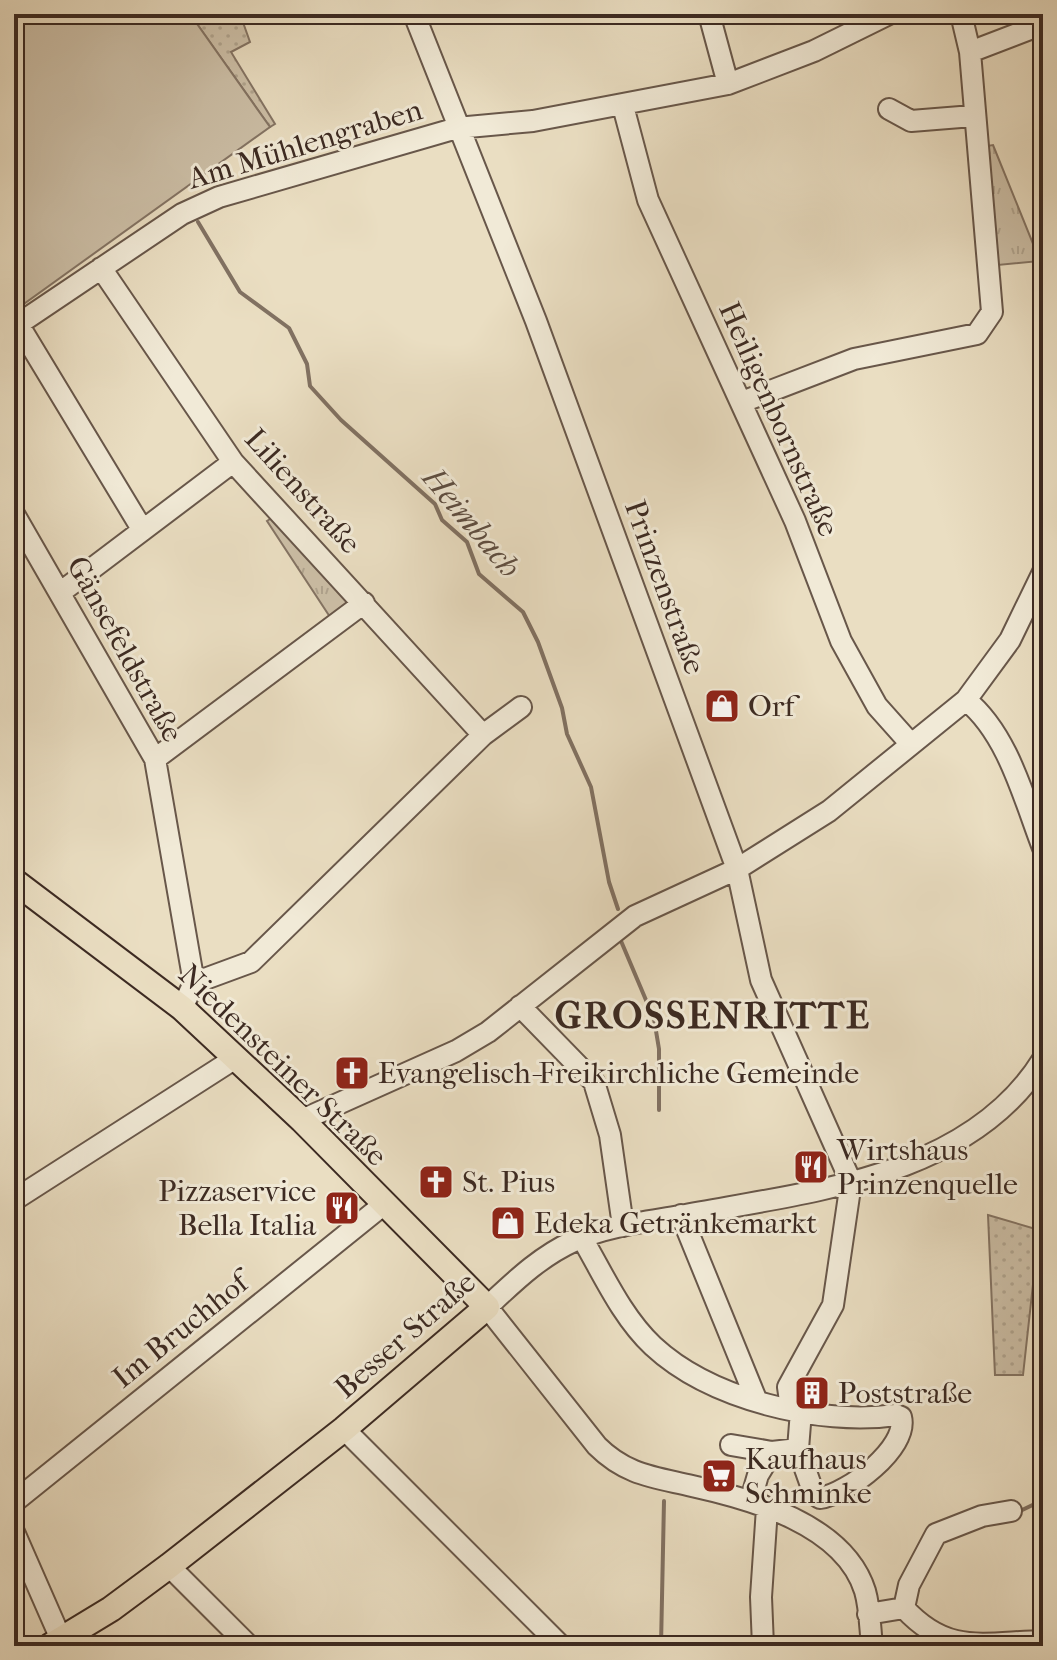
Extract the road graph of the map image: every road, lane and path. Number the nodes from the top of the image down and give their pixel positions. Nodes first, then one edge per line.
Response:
1 (414, 14) edge
2 (709, 14) edge
3 (889, 14) edge
4 (961, 14) edge
5 (1043, 24) edge
6 (970, 52) junction
7 (728, 84) junction
8 (623, 106) junction
9 (889, 109) dead end
10 (973, 116) junction
11 (457, 128) junction
12 (101, 268) junction
13 (16, 325) edge
14 (742, 402) junction
15 (233, 462) junction
16 (14, 514) edge
17 (142, 529) junction
18 (1043, 572) edge
19 (61, 592) junction
20 (364, 603) junction
21 (966, 700) junction
22 (521, 707) dead end
23 (483, 735) junction
24 (910, 743) junction
25 (155, 759) junction
26 (1043, 848) edge
27 (737, 869) junction
28 (14, 881) edge
29 (194, 983) junction
30 (520, 1006) junction
31 (182, 1008) junction
32 (234, 1059) junction
33 (1040, 1072) edge
34 (302, 1120) junction
35 (851, 1182) junction
36 (14, 1200) edge
37 (383, 1205) junction
38 (681, 1215) junction
39 (623, 1226) junction
40 (582, 1238) junction
41 (487, 1307) junction
42 (756, 1399) junction
43 (801, 1411) junction
44 (344, 1429) junction
45 (731, 1445) dead end
46 (798, 1449) junction
47 (772, 1452) junction
48 (14, 1502) edge
49 (759, 1504) junction
50 (1011, 1511) dead end
51 (14, 1532) edge
52 (169, 1566) junction
53 (904, 1608) junction
54 (868, 1614) junction
55 (1043, 1641) edge
56 (59, 1644) edge
57 (249, 1646) edge
58 (561, 1646) edge
59 (763, 1646) edge
60 (872, 1646) edge

1 - 11 street, Prinzenstraße
2 - 7 street
3 - 7 street, Am Mühlengraben
4 - 6 street
5 - 6 street
6 - 10 street
7 - 8 street, Am Mühlengraben
8 - 11 street, Am Mühlengraben
8 - 14 street, Heiligenbornstraße
9 - 10 street
10 - 14 street
11 - 12 street, Am Mühlengraben
11 - 27 street, Prinzenstraße
12 - 13 street, Am Mühlengraben
12 - 15 street, Lilienstraße
13 - 17 street
14 - 24 street, Heiligenbornstraße
15 - 17 street
15 - 20 street, Lilienstraße
16 - 19 street, Gänsefeldstraße
17 - 19 street
18 - 21 street
19 - 25 street, Gänsefeldstraße
20 - 23 street, Lilienstraße
20 - 25 street
21 - 24 street
21 - 26 street
22 - 23 street
23 - 29 street
24 - 27 street
25 - 29 street, Gänsefeldstraße
27 - 30 street
27 - 35 street, Prinzenstraße
28 - 31 main road, Niedensteiner Straße
29 - 31 street
30 - 34 street
30 - 39 street
31 - 32 main road, Niedensteiner Straße
32 - 34 main road, Niedensteiner Straße
32 - 36 street
33 - 35 street, Besser Straße
34 - 37 main road, Niedensteiner Straße
35 - 38 street, Besser Straße
35 - 43 street
37 - 41 main road, Niedensteiner Straße
37 - 48 street, Im Bruchhof
38 - 39 street, Besser Straße
38 - 42 street
39 - 40 street, Besser Straße
40 - 41 street, Besser Straße
40 - 42 street
41 - 44 main road, Besser Straße
41 - 49 street, Niedensteiner Straße
42 - 43 street
43 - 46 street
43 - 46 street
44 - 52 main road, Besser Straße
44 - 58 street
45 - 47 street
46 - 47 street
47 - 49 street
49 - 54 street, Niedensteiner Straße
49 - 59 street
50 - 53 street
51 - 56 street
52 - 56 main road, Besser Straße
52 - 57 street
53 - 54 street
53 - 55 street
54 - 60 street, Niedensteiner Straße

